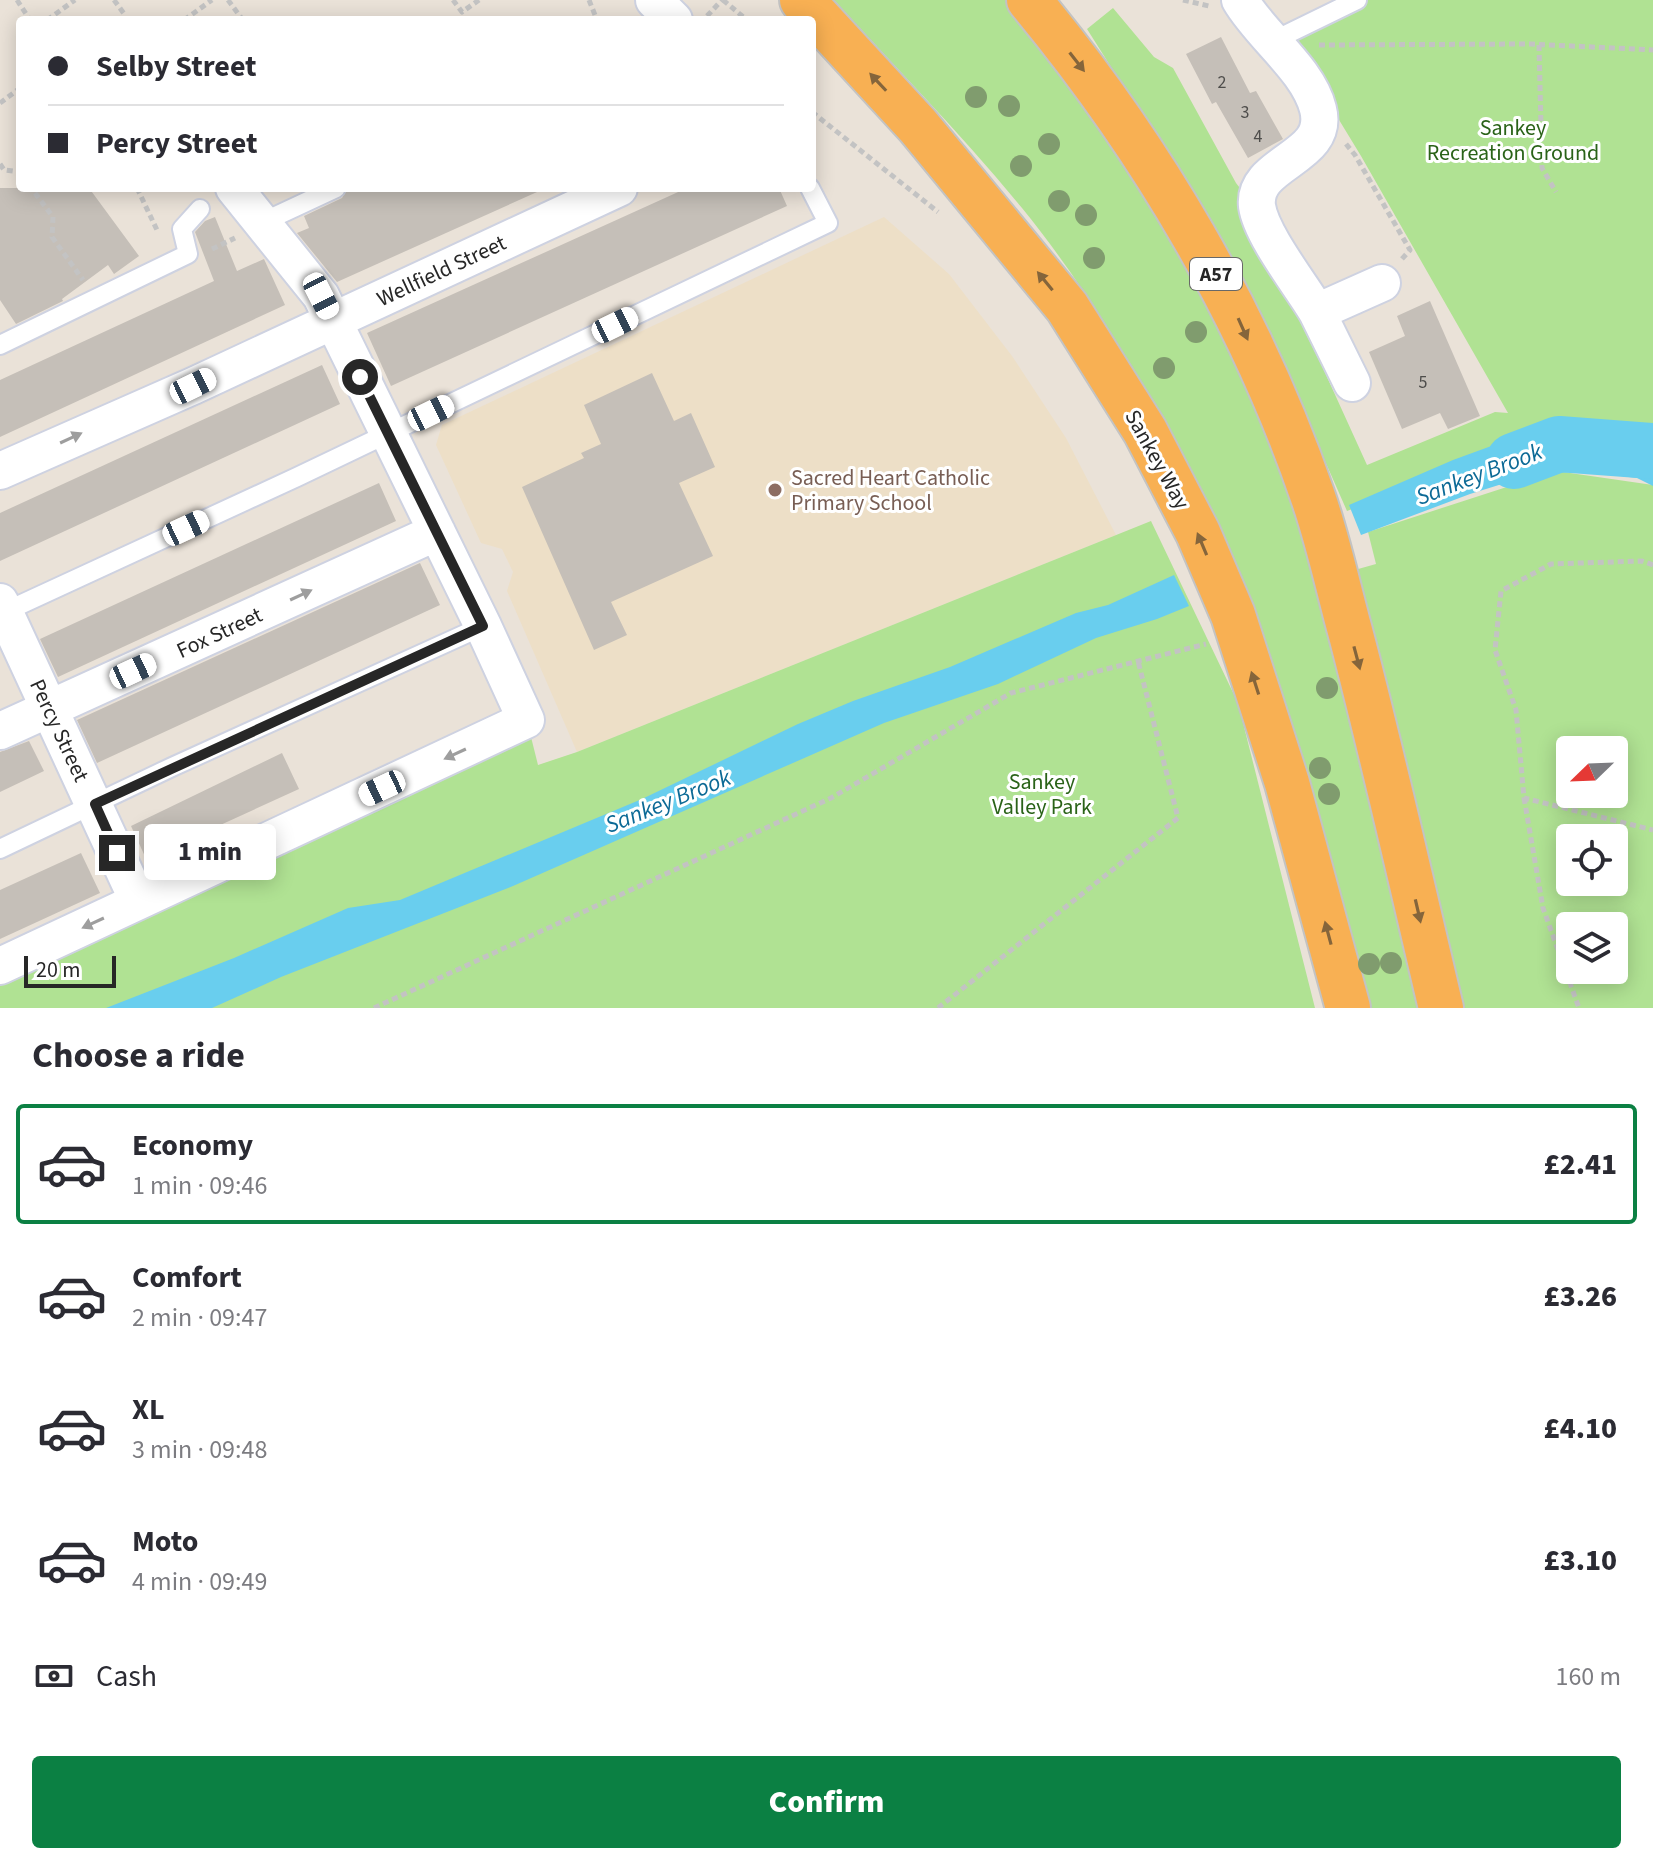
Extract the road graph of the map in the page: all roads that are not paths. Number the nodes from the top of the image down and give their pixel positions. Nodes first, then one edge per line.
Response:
1 (654, 0) edge
2 (802, 0) edge
3 (1029, 0) edge
4 (1240, 0) edge
5 (1357, 0) edge
6 (670, 16) edge
7 (1280, 38) junction
8 (237, 192) edge
9 (327, 192) edge
10 (610, 192) edge
11 (812, 192) edge
12 (200, 209) dead end
13 (261, 223) junction
14 (1382, 283) road end
15 (1317, 312) junction
16 (333, 319) junction
17 (0, 345) edge
18 (1352, 383) dead end
19 (388, 434) junction
20 (0, 471) edge
21 (437, 532) junction
22 (2, 609) edge
23 (483, 626) junction
24 (50, 709) junction
25 (0, 731) edge
26 (95, 804) junction
27 (0, 849) edge
28 (138, 901) junction
29 (0, 966) edge
30 (1348, 1008) edge
31 (1441, 1008) edge

1 - 6 street
30 -> 2 highway, Sankey Way
3 -> 31 highway, A57
4 - 7 street
5 - 7 lane
7 - 15 street
8 - 13 street
9 - 13 lane
10 - 16 street, Wellfield Street
11 - 19 lane
12 - 17 lane
13 - 16 street
14 - 15 street
15 - 18 street
16 - 19 street
20 -> 16 street, Wellfield Street
19 - 21 street
19 - 22 lane
21 - 23 street
24 -> 21 street, Fox Street
22 - 24 street, Percy Street
23 - 26 lane
23 -> 28 street
24 - 25 street, Fox Street
24 - 26 street, Percy Street
26 - 27 lane
26 - 28 street, Percy Street
28 -> 29 street

